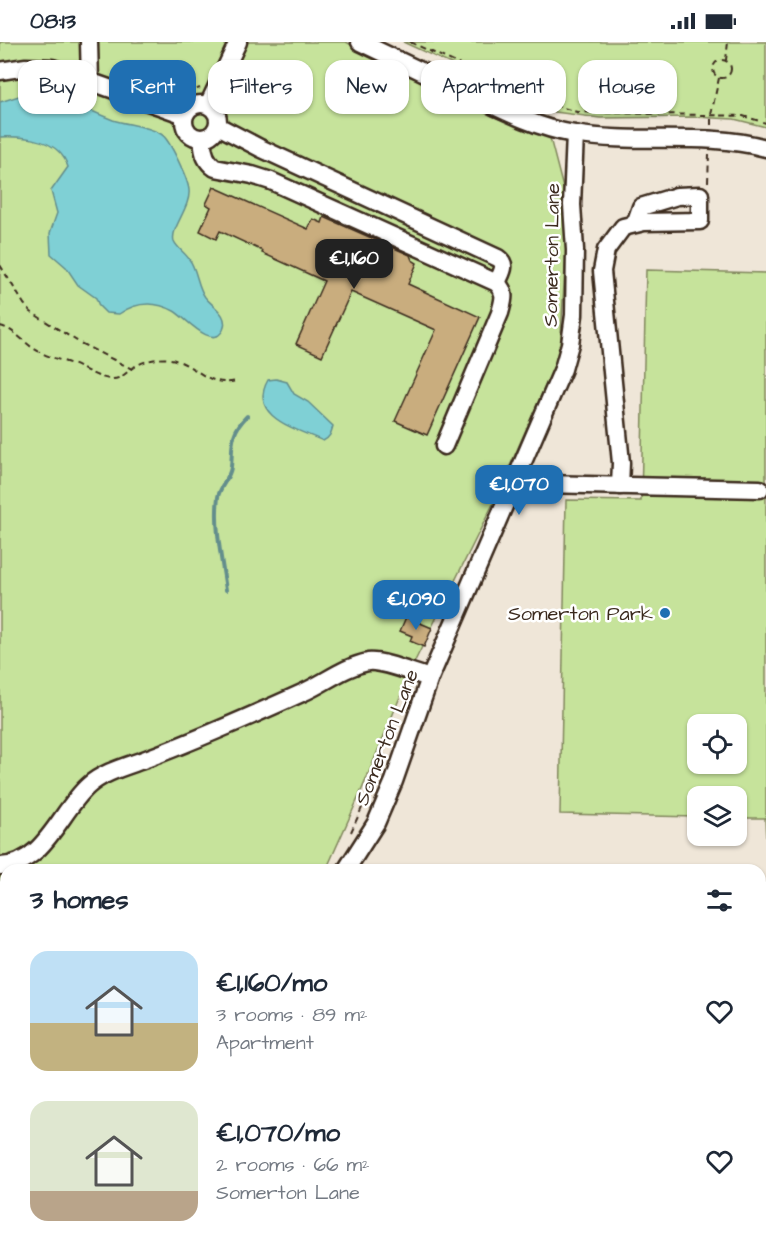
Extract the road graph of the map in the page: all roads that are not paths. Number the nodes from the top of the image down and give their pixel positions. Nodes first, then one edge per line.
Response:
1 (89, 42) edge
2 (238, 42) edge
3 (360, 42) edge
4 (89, 60) edge
5 (229, 60) edge
6 (18, 68) edge
7 (0, 71) edge
8 (97, 84) edge
9 (208, 105) edge
10 (217, 114) edge
11 (185, 115) junction
12 (218, 126) junction
13 (575, 134) junction
14 (202, 138) junction
15 (766, 148) edge
16 (349, 189) junction
17 (338, 212) junction
18 (635, 224) dead end
19 (497, 283) junction
20 (444, 446) dead end
21 (518, 473) junction
22 (620, 486) junction
23 (760, 489) dead end
24 (430, 678) junction
25 (14, 864) edge
26 (350, 864) edge

1 - 4 street
2 - 5 street
3 - 13 street
6 - 7 street
8 - 11 street
9 - 11 street
10 - 12 street
11 - 14 street
12 - 14 street
12 - 16 street
13 - 15 street
13 - 21 street, Somerton Lane
14 - 17 street
16 - 17 street
16 - 19 street
17 - 19 street
18 - 22 street
19 - 20 street
21 - 22 street
21 - 24 street, Somerton Lane
22 - 23 street
24 - 25 street
24 - 26 street, Somerton Lane

